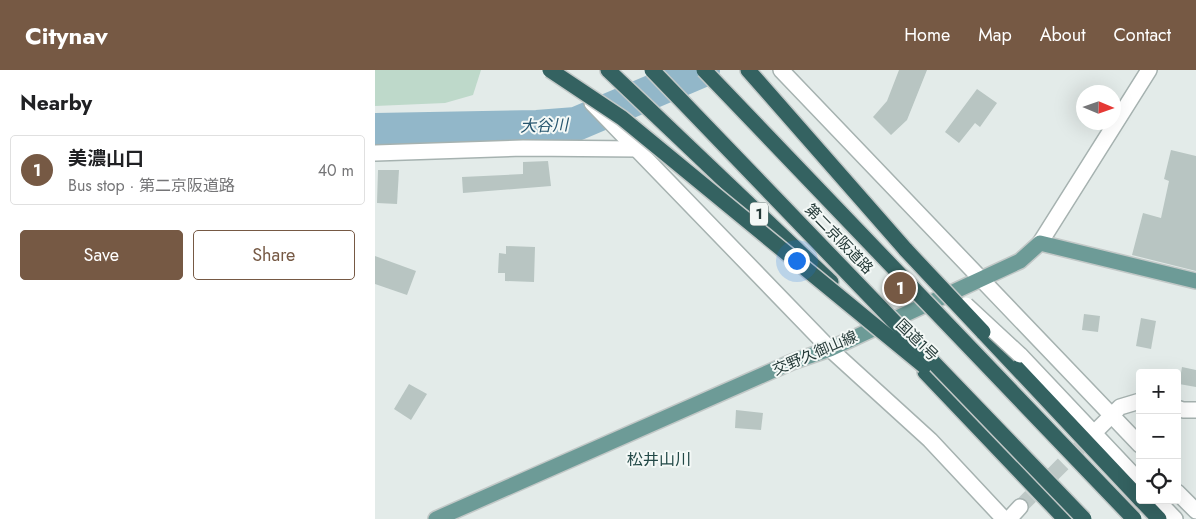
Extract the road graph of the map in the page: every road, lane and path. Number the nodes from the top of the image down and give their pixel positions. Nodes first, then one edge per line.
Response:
1 (550, 70) edge
2 (559, 70) edge
3 (652, 70) edge
4 (704, 70) edge
5 (748, 70) edge
6 (781, 70) edge
7 (1149, 70) edge
8 (610, 73) edge
9 (639, 149) junction
10 (375, 153) edge
11 (1040, 243) junction
12 (906, 250) junction
13 (982, 279) junction
14 (1196, 281) edge
15 (830, 349) junction
16 (1136, 402) edge
17 (978, 409) junction
18 (1181, 409) edge
19 (1196, 410) edge
20 (1112, 416) junction
21 (1099, 428) tunnel mouth
22 (1136, 441) edge
23 (1136, 478) edge
24 (1136, 496) edge
25 (1181, 496) edge
26 (1144, 504) edge
27 (1161, 504) edge
28 (1020, 507) tunnel mouth
29 (1196, 511) edge
30 (436, 519) edge
31 (1004, 519) edge
32 (1009, 519) edge
33 (1065, 519) edge
34 (1084, 519) edge
35 (1134, 519) edge
36 (1159, 519) edge
37 (1175, 519) edge

1 - 17 highway, bridge
2 - 9 street
3 - 17 highway, 第二京阪道路, bridge
4 - 35 highway, 第二京阪道路, bridge
5 - 12 highway
6 - 13 street
7 - 11 street
8 - 33 highway, 国道1号 / 1, bridge
9 - 10 street
9 - 15 street
11 - 13 main road, 交野久御山線
11 - 14 main road
12 - 23 street, bridge
12 - 24 highway, bridge
13 - 15 main road, 交野久御山線
13 - 20 street
15 - 30 main road, 交野久御山線
15 - 31 street
16 - 20 street
17 - 34 highway, 第二京阪道路, bridge
18 - 19 street
20 - 21 street
20 - 22 street
25 - 29 street
26 - 36 highway
27 - 37 street
28 - 32 street

